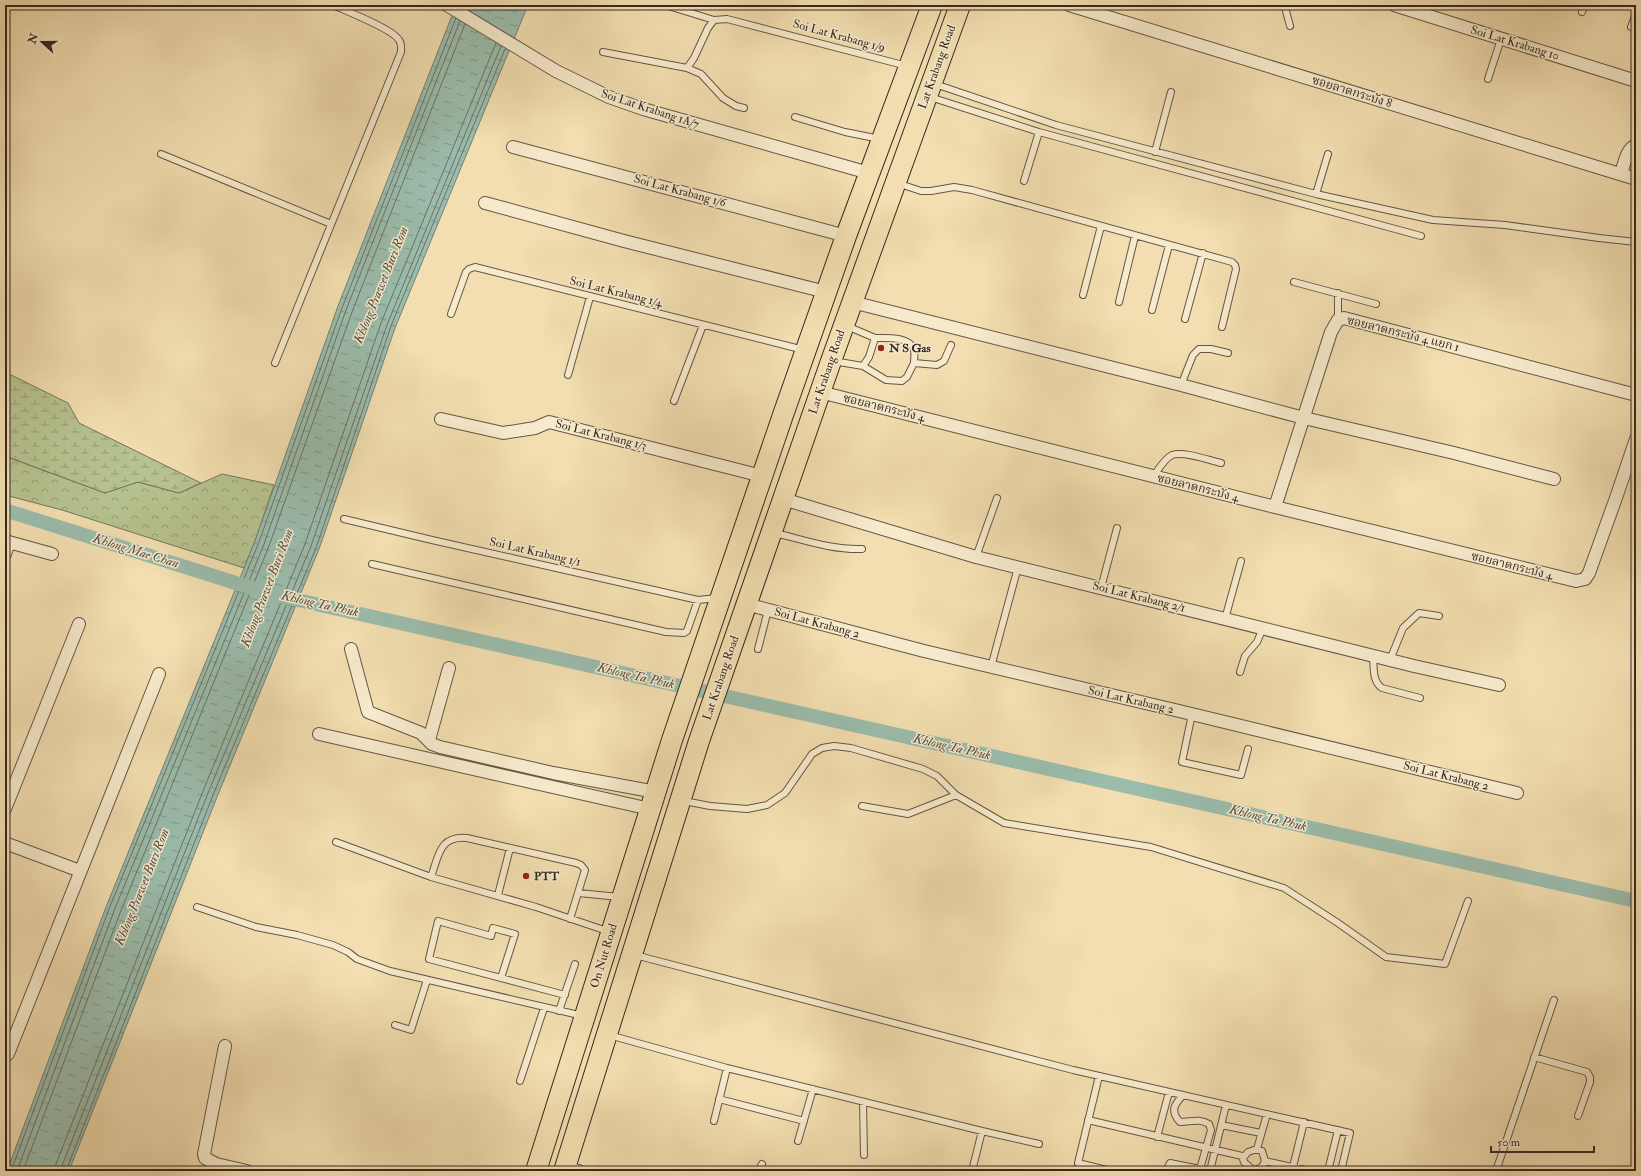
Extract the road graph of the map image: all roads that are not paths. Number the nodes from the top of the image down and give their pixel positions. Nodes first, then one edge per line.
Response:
1 (333, 5) edge
2 (446, 5) edge
3 (665, 5) edge
4 (932, 5) edge
5 (960, 5) edge
6 (1068, 5) edge
7 (1287, 5) edge
8 (1394, 5) edge
9 (1584, 5) edge
10 (1582, 12) dead end
11 (1636, 14) edge
12 (714, 20) junction
13 (1290, 26) dead end
14 (1631, 27) dead end
15 (1501, 39) junction
16 (603, 52) dead end
17 (909, 66) junction
18 (687, 68) junction
19 (1488, 79) dead end
20 (1636, 81) edge
21 (929, 89) junction
22 (1171, 92) dead end
23 (744, 108) dead end
24 (795, 117) dead end
25 (1038, 132) junction
26 (882, 139) junction
27 (1636, 145) edge
28 (513, 147) dead end
29 (1155, 152) junction
30 (161, 154) dead end
31 (1328, 154) dead end
32 (869, 173) junction
33 (1621, 174) junction
34 (1636, 179) edge
35 (1024, 181) dead end
36 (895, 182) junction
37 (1316, 194) junction
38 (484, 203) dead end
39 (331, 224) junction
40 (1101, 226) junction
41 (846, 236) junction
42 (1135, 236) junction
43 (1421, 236) dead end
44 (1636, 242) edge
45 (1169, 245) junction
46 (1203, 253) junction
47 (1294, 282) dead end
48 (826, 292) junction
49 (1338, 294) junction
50 (1083, 295) dead end
51 (590, 297) junction
52 (852, 302) junction
53 (1120, 302) dead end
54 (1376, 304) dead end
55 (1152, 310) dead end
56 (451, 314) dead end
57 (1185, 319) dead end
58 (1338, 320) junction
59 (844, 324) junction
60 (703, 325) junction
61 (1222, 327) dead end
62 (875, 338) junction
63 (951, 345) dead end
64 (805, 350) junction
65 (1228, 353) dead end
66 (831, 361) junction
67 (275, 362) dead end
68 (914, 363) junction
69 (864, 366) junction
70 (568, 375) dead end
71 (1181, 385) junction
72 (820, 392) junction
73 (1636, 395) edge
74 (674, 401) dead end
75 (1304, 418) junction
76 (441, 419) dead end
77 (1636, 439) edge
78 (1221, 463) dead end
79 (762, 476) junction
80 (1153, 476) junction
81 (1554, 479) dead end
82 (996, 498) dead end
83 (783, 499) junction
84 (1275, 507) junction
85 (344, 518) dead end
86 (1117, 528) dead end
87 (771, 532) junction
88 (7, 541) edge
89 (862, 549) dead end
90 (5, 554) edge
91 (52, 554) dead end
92 (976, 557) junction
93 (1241, 562) dead end
94 (372, 564) dead end
95 (1018, 567) junction
96 (1101, 588) junction
97 (698, 600) junction
98 (719, 604) junction
99 (746, 604) junction
100 (768, 610) junction
101 (1439, 616) dead end
102 (1225, 618) junction
103 (79, 624) dead end
104 (1263, 628) junction
105 (351, 649) dead end
106 (758, 649) dead end
107 (1374, 656) junction
108 (1390, 660) junction
109 (991, 667) junction
110 (450, 668) dead end
111 (1240, 672) dead end
112 (159, 674) dead end
113 (1499, 685) dead end
114 (1420, 698) dead end
115 (1192, 714) junction
116 (319, 734) dead end
117 (429, 740) junction
118 (1248, 749) dead end
119 (1517, 793) dead end
120 (956, 795) junction
121 (653, 800) junction
122 (680, 800) junction
123 (862, 806) dead end
124 (5, 809) edge
125 (336, 842) dead end
126 (5, 844) edge
127 (510, 848) junction
128 (80, 871) junction
129 (431, 877) junction
130 (579, 893) junction
131 (498, 895) junction
132 (622, 898) junction
133 (1468, 900) dead end
134 (197, 907) dead end
135 (570, 919) junction
136 (611, 933) junction
137 (632, 954) junction
138 (575, 964) dead end
139 (501, 978) junction
140 (427, 980) junction
141 (565, 995) junction
142 (1554, 1000) dead end
143 (544, 1008) junction
144 (560, 1011) junction
145 (585, 1016) junction
146 (395, 1025) dead end
147 (607, 1035) junction
148 (225, 1046) dead end
149 (8, 1054) dead end
150 (1534, 1057) junction
151 (727, 1068) junction
152 (1099, 1076) junction
153 (520, 1081) dead end
154 (813, 1089) junction
155 (1169, 1092) junction
156 (1183, 1095) junction
157 (719, 1099) junction
158 (862, 1102) junction
159 (1226, 1105) junction
160 (1267, 1114) junction
161 (1578, 1116) dead end
162 (714, 1120) dead end
163 (1088, 1120) junction
164 (804, 1121) junction
165 (1304, 1122) junction
166 (1221, 1125) junction
167 (1338, 1130) junction
168 (982, 1131) junction
169 (1261, 1134) junction
170 (1158, 1137) junction
171 (798, 1141) dead end
172 (1039, 1144) dead end
173 (1206, 1148) junction
174 (1257, 1149) junction
175 (1215, 1150) junction
176 (864, 1155) dead end
177 (1243, 1158) junction
178 (1265, 1161) junction
179 (762, 1164) dead end
180 (538, 1165) edge
181 (1293, 1169) edge
182 (570, 1170) edge
183 (1253, 1170) edge
184 (247, 1171) edge
185 (758, 1171) edge
186 (972, 1171) edge
187 (1111, 1171) edge
188 (1166, 1171) edge
189 (1210, 1171) edge
190 (1310, 1171) edge
191 (1328, 1171) edge
192 (1341, 1171) edge
193 (1496, 1171) edge

1 - 39 lane
2 - 32 street, Soi Lat Krabang 1A/7
3 - 12 lane, Soi Lat Krabang 1/9
4 - 17 main road
5 - 21 main road, Lat Krabang Road
6 - 33 street, ซอยลาดกระบัง 8
7 - 13 lane
8 - 15 street, Soi Lat Krabang 10
9 - 10 lane
11 - 14 lane
12 - 17 lane, Soi Lat Krabang 1/9
12 - 18 lane
15 - 19 lane
15 - 20 street, Soi Lat Krabang 10
16 - 18 lane
17 - 26 main road
18 - 23 lane
21 - 25 lane
21 - 29 lane
21 - 36 main road, Lat Krabang Road
22 - 29 lane
24 - 26 lane
25 - 35 lane
25 - 43 lane
26 - 32 main road
27 - 33 street
28 - 41 street, Soi Lat Krabang 1/6
29 - 37 lane
30 - 39 lane
31 - 37 lane
32 - 41 main road
33 - 34 street, ซอยลาดกระบัง 8
36 - 40 lane
36 - 52 main road, Lat Krabang Road
37 - 44 lane
38 - 48 street
39 - 67 lane
40 - 42 lane
40 - 50 lane
41 - 48 main road
42 - 45 lane
42 - 53 lane
45 - 46 lane
45 - 55 lane
46 - 57 lane
46 - 61 lane
47 - 49 lane
48 - 64 main road
49 - 54 lane
49 - 58 lane
51 - 56 lane, Soi Lat Krabang 1/4
51 - 60 lane, Soi Lat Krabang 1/4
51 - 70 lane
52 - 59 main road, Lat Krabang Road
52 - 71 street
58 - 73 street, ซอยลาดกระบัง 4 แยก 1
58 - 75 street, ซอยลาดกระบัง 4 แยก 1
59 - 62 lane
59 - 66 main road, Lat Krabang Road
60 - 64 lane, Soi Lat Krabang 1/4
60 - 74 lane
62 - 68 lane
62 - 69 lane
63 - 68 lane
64 - 79 main road
65 - 71 lane
66 - 69 lane
66 - 72 main road, Lat Krabang Road
68 - 69 lane
71 - 75 street
72 - 80 street, ซอยลาดกระบัง 4
72 - 83 main road, Lat Krabang Road
75 - 81 street
75 - 84 street, ซอยลาดกระบัง 4 แยก 1
76 - 79 street, Soi Lat Krabang 1/3
77 - 84 street, ซอยลาดกระบัง 4
78 - 80 lane
79 - 98 main road
80 - 84 street, ซอยลาดกระบัง 4
82 - 92 lane
83 - 87 main road, Lat Krabang Road
83 - 92 street, Soi Lat Krabang 2/1
85 - 97 lane, Soi Lat Krabang 1/1
86 - 96 lane
87 - 89 lane
87 - 99 main road, Lat Krabang Road
88 - 90 street
88 - 91 street
92 - 95 street, Soi Lat Krabang 2/1
93 - 102 lane
94 - 97 lane
95 - 96 street, Soi Lat Krabang 2/1
95 - 109 lane
96 - 102 street, Soi Lat Krabang 2/1
97 - 98 lane, Soi Lat Krabang 1/1
98 - 121 main road, On Nut Road
99 - 100 street, Soi Lat Krabang 2
99 - 122 main road, Lat Krabang Road
100 - 106 lane
100 - 109 street, Soi Lat Krabang 2
101 - 108 lane
102 - 104 street, Soi Lat Krabang 2/1
103 - 124 street
104 - 107 street, Soi Lat Krabang 2/1
104 - 111 lane
105 - 117 street
107 - 108 street, Soi Lat Krabang 2/1
107 - 114 lane
108 - 113 street, Soi Lat Krabang 2/1
109 - 115 street, Soi Lat Krabang 2
110 - 117 street
112 - 128 street
115 - 118 lane
115 - 119 street, Soi Lat Krabang 2
116 - 121 street
117 - 121 street
120 - 122 lane
120 - 123 lane
120 - 133 lane
121 - 132 main road, On Nut Road
122 - 137 main road
125 - 129 lane
126 - 128 street
127 - 129 lane
127 - 130 lane
127 - 131 lane
128 - 149 street
129 - 131 lane
130 - 132 lane
130 - 135 lane
131 - 135 lane
132 - 136 main road, On Nut Road
134 - 140 lane
135 - 136 lane
136 - 145 main road, On Nut Road
137 - 147 main road
137 - 152 lane
138 - 141 lane
139 - 139 lane
139 - 141 lane
140 - 143 lane
140 - 146 lane
141 - 144 lane
142 - 150 lane
143 - 144 lane
143 - 153 lane
144 - 145 lane
145 - 180 main road, On Nut Road
147 - 151 lane
147 - 182 main road
148 - 184 street
150 - 161 lane
150 - 193 lane
151 - 154 lane
151 - 157 lane
152 - 155 lane
152 - 163 lane
154 - 158 lane
154 - 164 lane
155 - 156 lane
155 - 170 lane
156 - 159 lane
156 - 173 lane
157 - 162 lane
157 - 164 lane
158 - 168 lane
158 - 176 lane
159 - 160 lane
159 - 166 lane
160 - 165 lane
160 - 169 lane
163 - 170 lane
163 - 187 lane
164 - 171 lane
165 - 167 lane
165 - 181 lane
166 - 169 lane
166 - 175 lane
167 - 191 lane
167 - 192 lane
168 - 172 lane
168 - 186 lane
169 - 174 lane
170 - 173 lane
173 - 175 lane
173 - 188 lane
174 - 177 lane
174 - 178 lane
175 - 177 lane
175 - 189 lane
177 - 183 lane
178 - 181 lane
178 - 183 lane
179 - 185 lane
180 - 182 main road
181 - 190 lane

